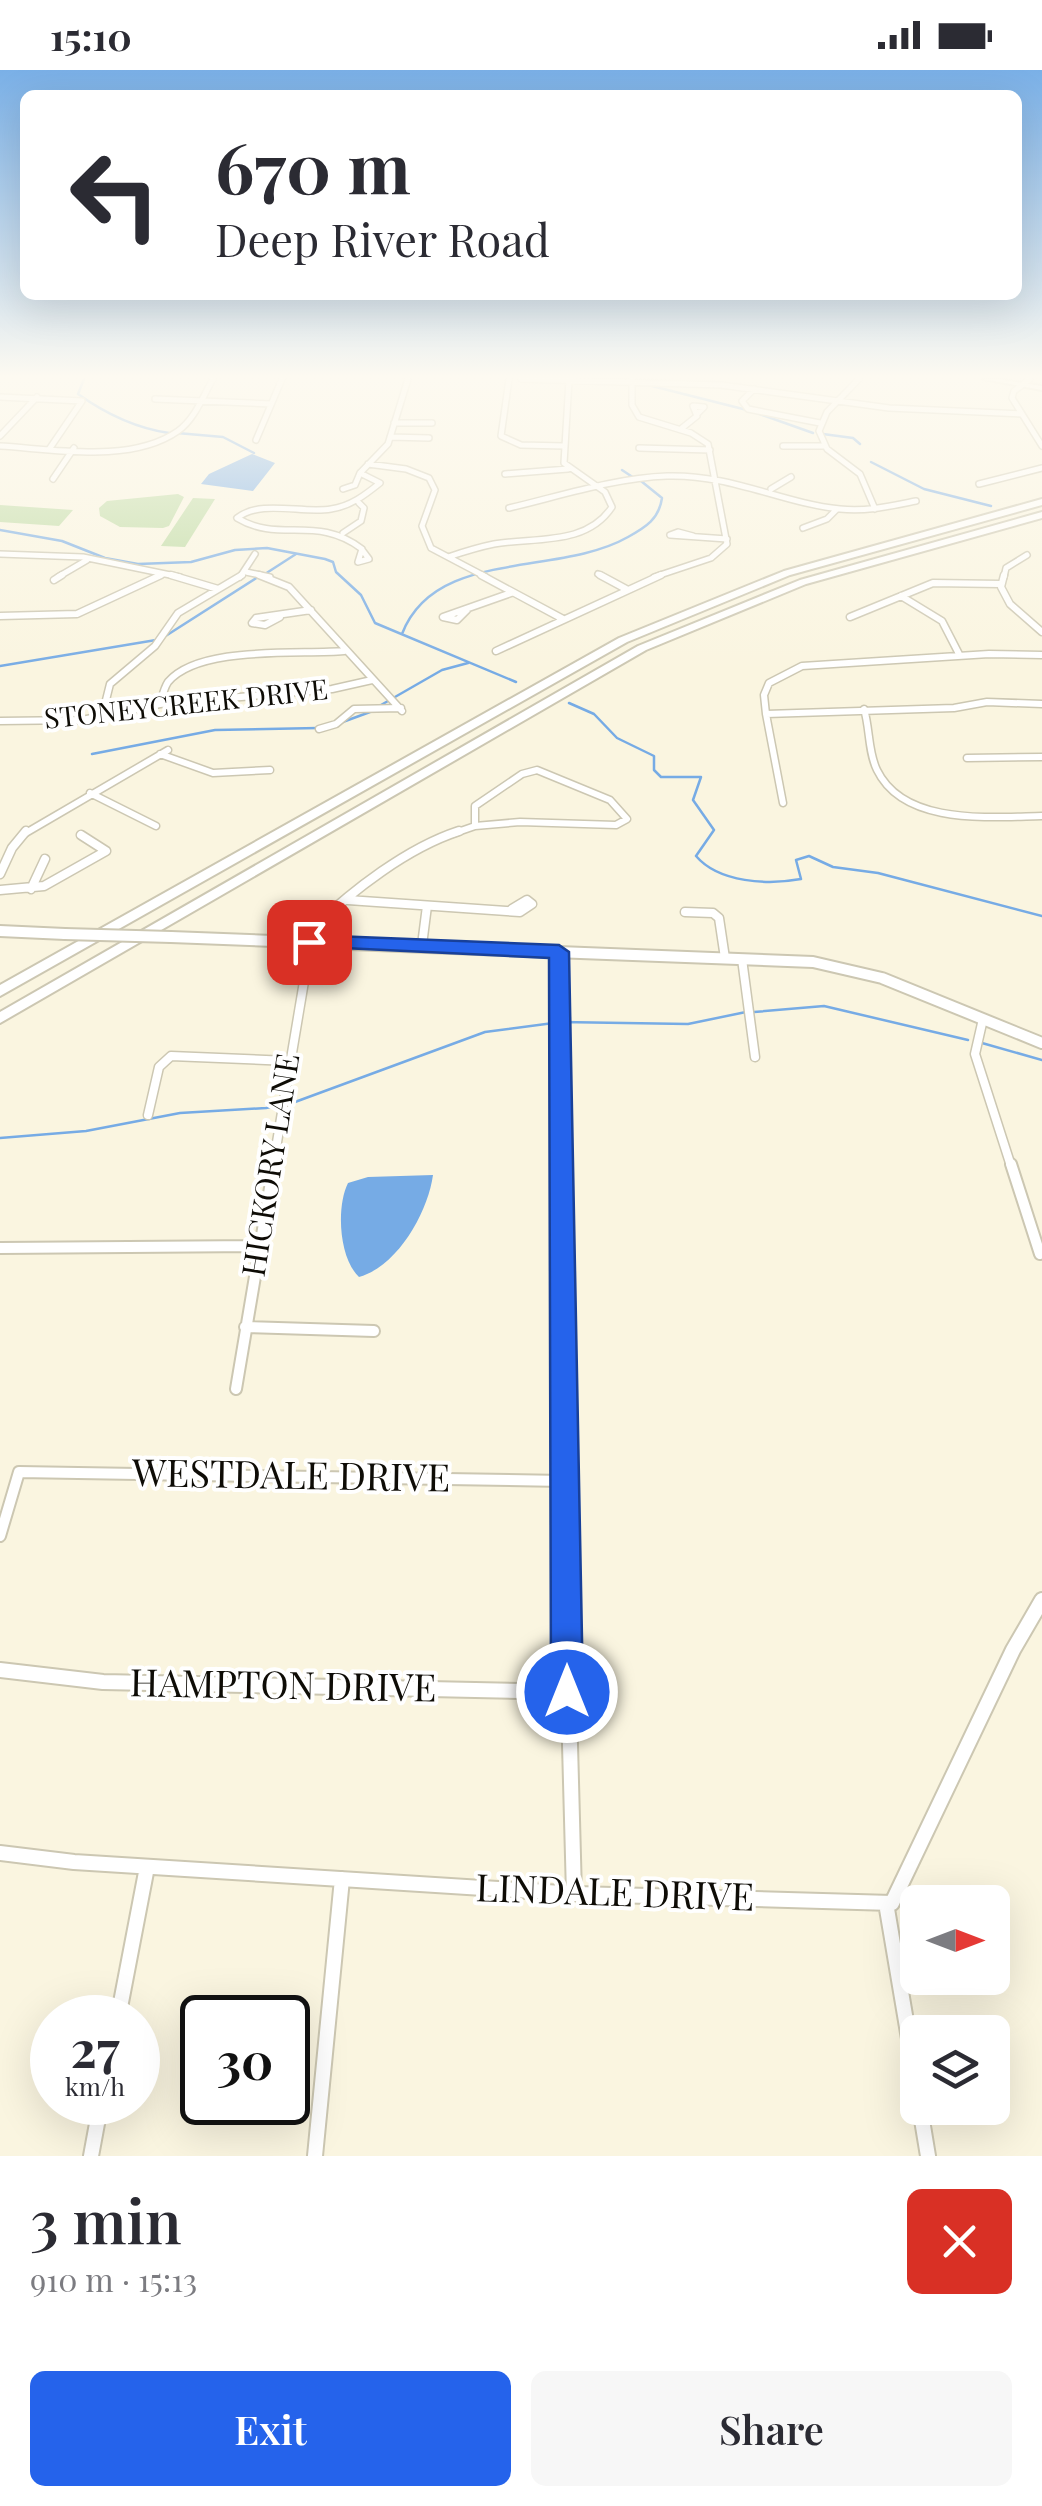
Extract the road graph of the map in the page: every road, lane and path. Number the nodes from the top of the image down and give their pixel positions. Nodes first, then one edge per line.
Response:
1 (54, 476) edge
2 (359, 476) edge
3 (367, 476) edge
4 (423, 476) edge
5 (580, 476) edge
6 (861, 476) edge
7 (1009, 476) edge
8 (791, 477) dead end
9 (716, 478) junction
10 (52, 479) dead end
11 (979, 484) dead end
12 (598, 488) junction
13 (344, 489) dead end
14 (772, 490) junction
15 (916, 502) dead end
16 (1042, 502) edge
17 (359, 503) junction
18 (509, 508) dead end
19 (837, 509) junction
20 (876, 509) junction
21 (295, 513) junction
22 (1042, 514) edge
23 (803, 528) dead end
24 (289, 529) junction
25 (343, 533) junction
26 (693, 536) dead end
27 (727, 539) junction
28 (363, 552) dead end
29 (0, 554) edge
30 (255, 554) dead end
31 (1026, 555) dead end
32 (448, 557) junction
33 (87, 560) junction
34 (246, 572) junction
35 (164, 573) junction
36 (598, 574) dead end
37 (54, 580) dead end
38 (1000, 584) junction
39 (218, 589) junction
40 (626, 589) junction
41 (511, 593) junction
42 (902, 596) junction
43 (311, 610) junction
44 (467, 610) dead end
45 (0, 616) edge
46 (280, 617) dead end
47 (850, 617) dead end
48 (562, 619) junction
49 (1042, 632) edge
50 (344, 650) junction
51 (496, 650) dead end
52 (959, 654) junction
53 (1042, 655) edge
54 (372, 680) junction
55 (160, 704) junction
56 (1042, 704) edge
57 (864, 708) junction
58 (766, 714) junction
59 (102, 716) junction
60 (0, 720) edge
61 (319, 729) dead end
62 (1042, 757) edge
63 (968, 758) dead end
64 (270, 770) dead end
65 (90, 793) junction
66 (784, 803) dead end
67 (1042, 816) edge
68 (156, 826) dead end
69 (476, 826) junction
70 (81, 836) dead end
71 (45, 859) dead end
72 (0, 874) edge
73 (31, 889) junction
74 (0, 890) edge
75 (348, 900) junction
76 (427, 906) junction
77 (512, 909) dead end
78 (685, 912) dead end
79 (0, 932) edge
80 (309, 942) junction
81 (422, 946) junction
82 (559, 952) junction
83 (724, 958) junction
84 (742, 958) junction
85 (0, 990) edge
86 (0, 1018) edge
87 (984, 1019) junction
88 (1042, 1042) edge
89 (755, 1058) dead end
90 (288, 1060) junction
91 (148, 1115) dead end
92 (257, 1246) junction
93 (0, 1248) edge
94 (1040, 1254) edge
95 (245, 1326) junction
96 (374, 1331) dead end
97 (236, 1389) dead end
98 (564, 1481) junction
99 (0, 1536) edge
100 (1042, 1600) edge
101 (0, 1670) edge
102 (567, 1692) junction
103 (0, 1853) edge
104 (147, 1866) junction
105 (342, 1879) junction
106 (574, 1894) junction
107 (886, 1903) junction
108 (122, 1995) edge
109 (905, 2015) edge
110 (97, 2125) edge
111 (923, 2125) edge
112 (91, 2156) edge
113 (315, 2156) edge
114 (928, 2156) edge

1 - 10 street
2 - 13 street
3 - 17 street
4 - 32 street
5 - 12 street
6 - 20 street
7 - 11 street
8 - 14 street
9 - 12 street
9 - 14 street
9 - 27 street
12 - 18 street
12 - 32 street
14 - 19 street
15 - 20 street
16 - 85 highway
17 - 21 street
17 - 25 street
19 - 20 street
19 - 23 street
21 - 24 street
21 - 24 street
22 - 86 highway
24 - 25 street
25 - 28 street
26 - 27 street
27 - 40 street
29 - 33 street
30 - 34 street
31 - 38 street
32 - 41 street
33 - 35 street
33 - 37 street
34 - 39 street
34 - 43 street
35 - 39 street
35 - 45 street
36 - 40 street
38 - 42 street
38 - 49 street
39 - 59 street
40 - 48 street
41 - 44 street
41 - 48 street
42 - 47 street
42 - 52 street
43 - 46 street
43 - 50 street
48 - 51 street
50 - 54 street
50 - 55 street
52 - 53 street
52 - 58 street
54 - 55 street, STONEYCREEK DRIVE
54 - 61 street
55 - 59 street, STONEYCREEK DRIVE
56 - 57 street
57 - 58 street
57 - 67 street
58 - 66 street
59 - 60 street, STONEYCREEK DRIVE
62 - 63 street
64 - 65 street
65 - 68 street
65 - 72 street
69 - 69 street
69 - 75 street
70 - 73 street
71 - 73 street
73 - 74 street
75 - 76 street
75 - 80 street
76 - 77 street
76 - 81 street
78 - 83 street
79 - 80 street, bridge
80 - 81 street
80 - 90 street, HICKORY LANE
81 - 82 street
82 - 83 street
82 - 98 street
83 - 84 street
84 - 87 street
84 - 89 street
87 - 88 street
87 - 94 street
90 - 91 street
90 - 92 street, HICKORY LANE
92 - 93 street
92 - 95 street, HICKORY LANE
95 - 96 street
95 - 97 street, HICKORY LANE
98 - 99 street, WESTDALE DRIVE
98 - 102 street
100 - 107 street
101 - 102 street, HAMPTON DRIVE
102 - 106 street
103 - 104 street, LINDALE DRIVE
104 - 105 street, LINDALE DRIVE
104 - 108 street
105 - 106 street, LINDALE DRIVE
105 - 113 street
106 - 107 street, LINDALE DRIVE
107 - 109 street
110 - 112 street
111 - 114 street

